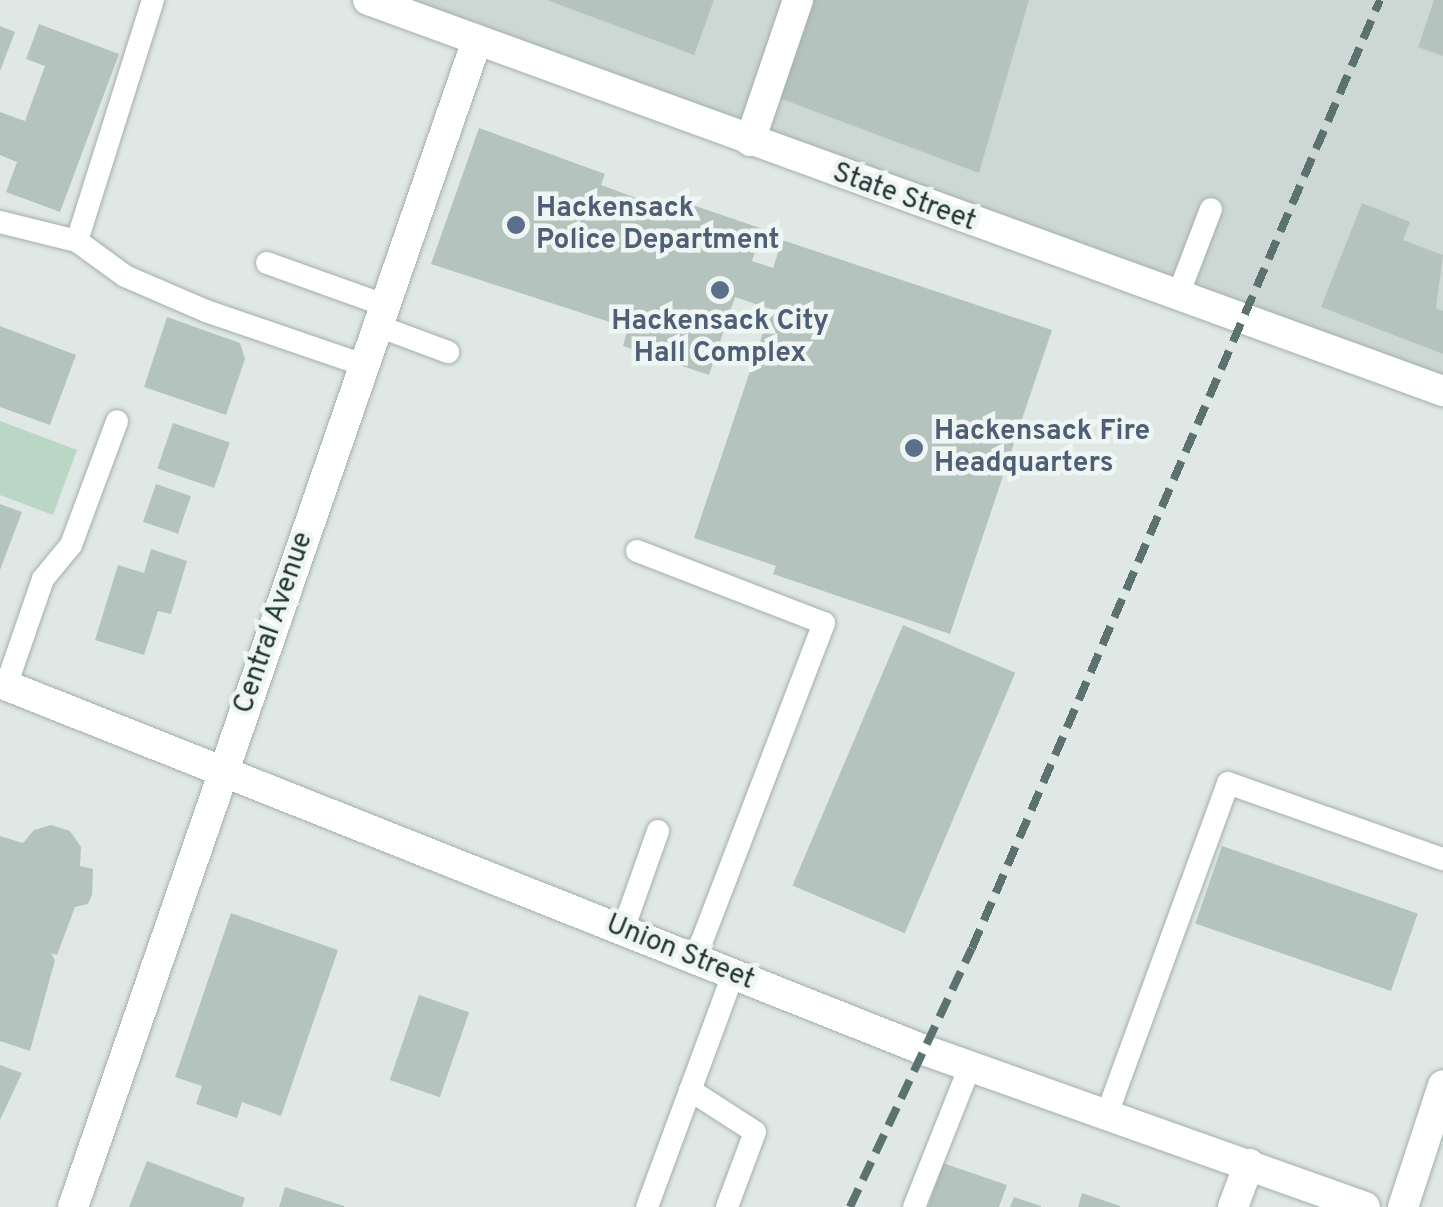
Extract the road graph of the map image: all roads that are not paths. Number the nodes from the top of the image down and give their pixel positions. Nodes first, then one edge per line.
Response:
1 (154, 0) edge
2 (368, 0) edge
3 (798, 0) edge
4 (476, 40) junction
5 (750, 141) junction
6 (1212, 209) dead end
7 (0, 222) edge
8 (77, 241) junction
9 (267, 263) dead end
10 (1177, 298) junction
11 (381, 316) junction
12 (448, 352) dead end
13 (364, 365) junction
14 (1443, 391) edge
15 (117, 421) dead end
16 (637, 551) dead end
17 (3, 685) edge
18 (223, 771) junction
19 (658, 831) dead end
20 (1443, 859) edge
21 (623, 930) junction
22 (695, 959) junction
23 (734, 974) junction
24 (970, 1066) junction
25 (1443, 1085) edge
26 (690, 1090) junction
27 (1106, 1114) junction
28 (1248, 1164) junction
29 (73, 1207) edge
30 (647, 1207) edge
31 (727, 1207) edge
32 (914, 1207) edge
33 (1234, 1207) edge
34 (1365, 1207) edge
35 (1403, 1207) edge

1 - 8 lane
2 - 4 street, State Street
3 - 5 street
4 - 5 street, State Street
4 - 11 street, Central Avenue
5 - 10 street, State Street
6 - 10 lane
7 - 8 lane
8 - 13 lane
9 - 11 lane
10 - 14 street, State Street
11 - 12 lane
11 - 13 street, Central Avenue
13 - 18 street, Central Avenue
15 - 17 lane
16 - 22 lane
17 - 18 street, Union Street
18 - 21 street, Union Street
18 - 29 street, Central Avenue
19 - 21 lane
20 - 27 lane
21 - 22 street, Union Street
22 - 23 street, Union Street
23 - 24 street, Union Street
23 - 26 lane
24 - 27 street, Union Street
24 - 32 lane
25 - 35 street
26 - 30 lane
26 - 31 lane
27 - 28 street, Union Street
28 - 33 street
28 - 34 street, Union Street

